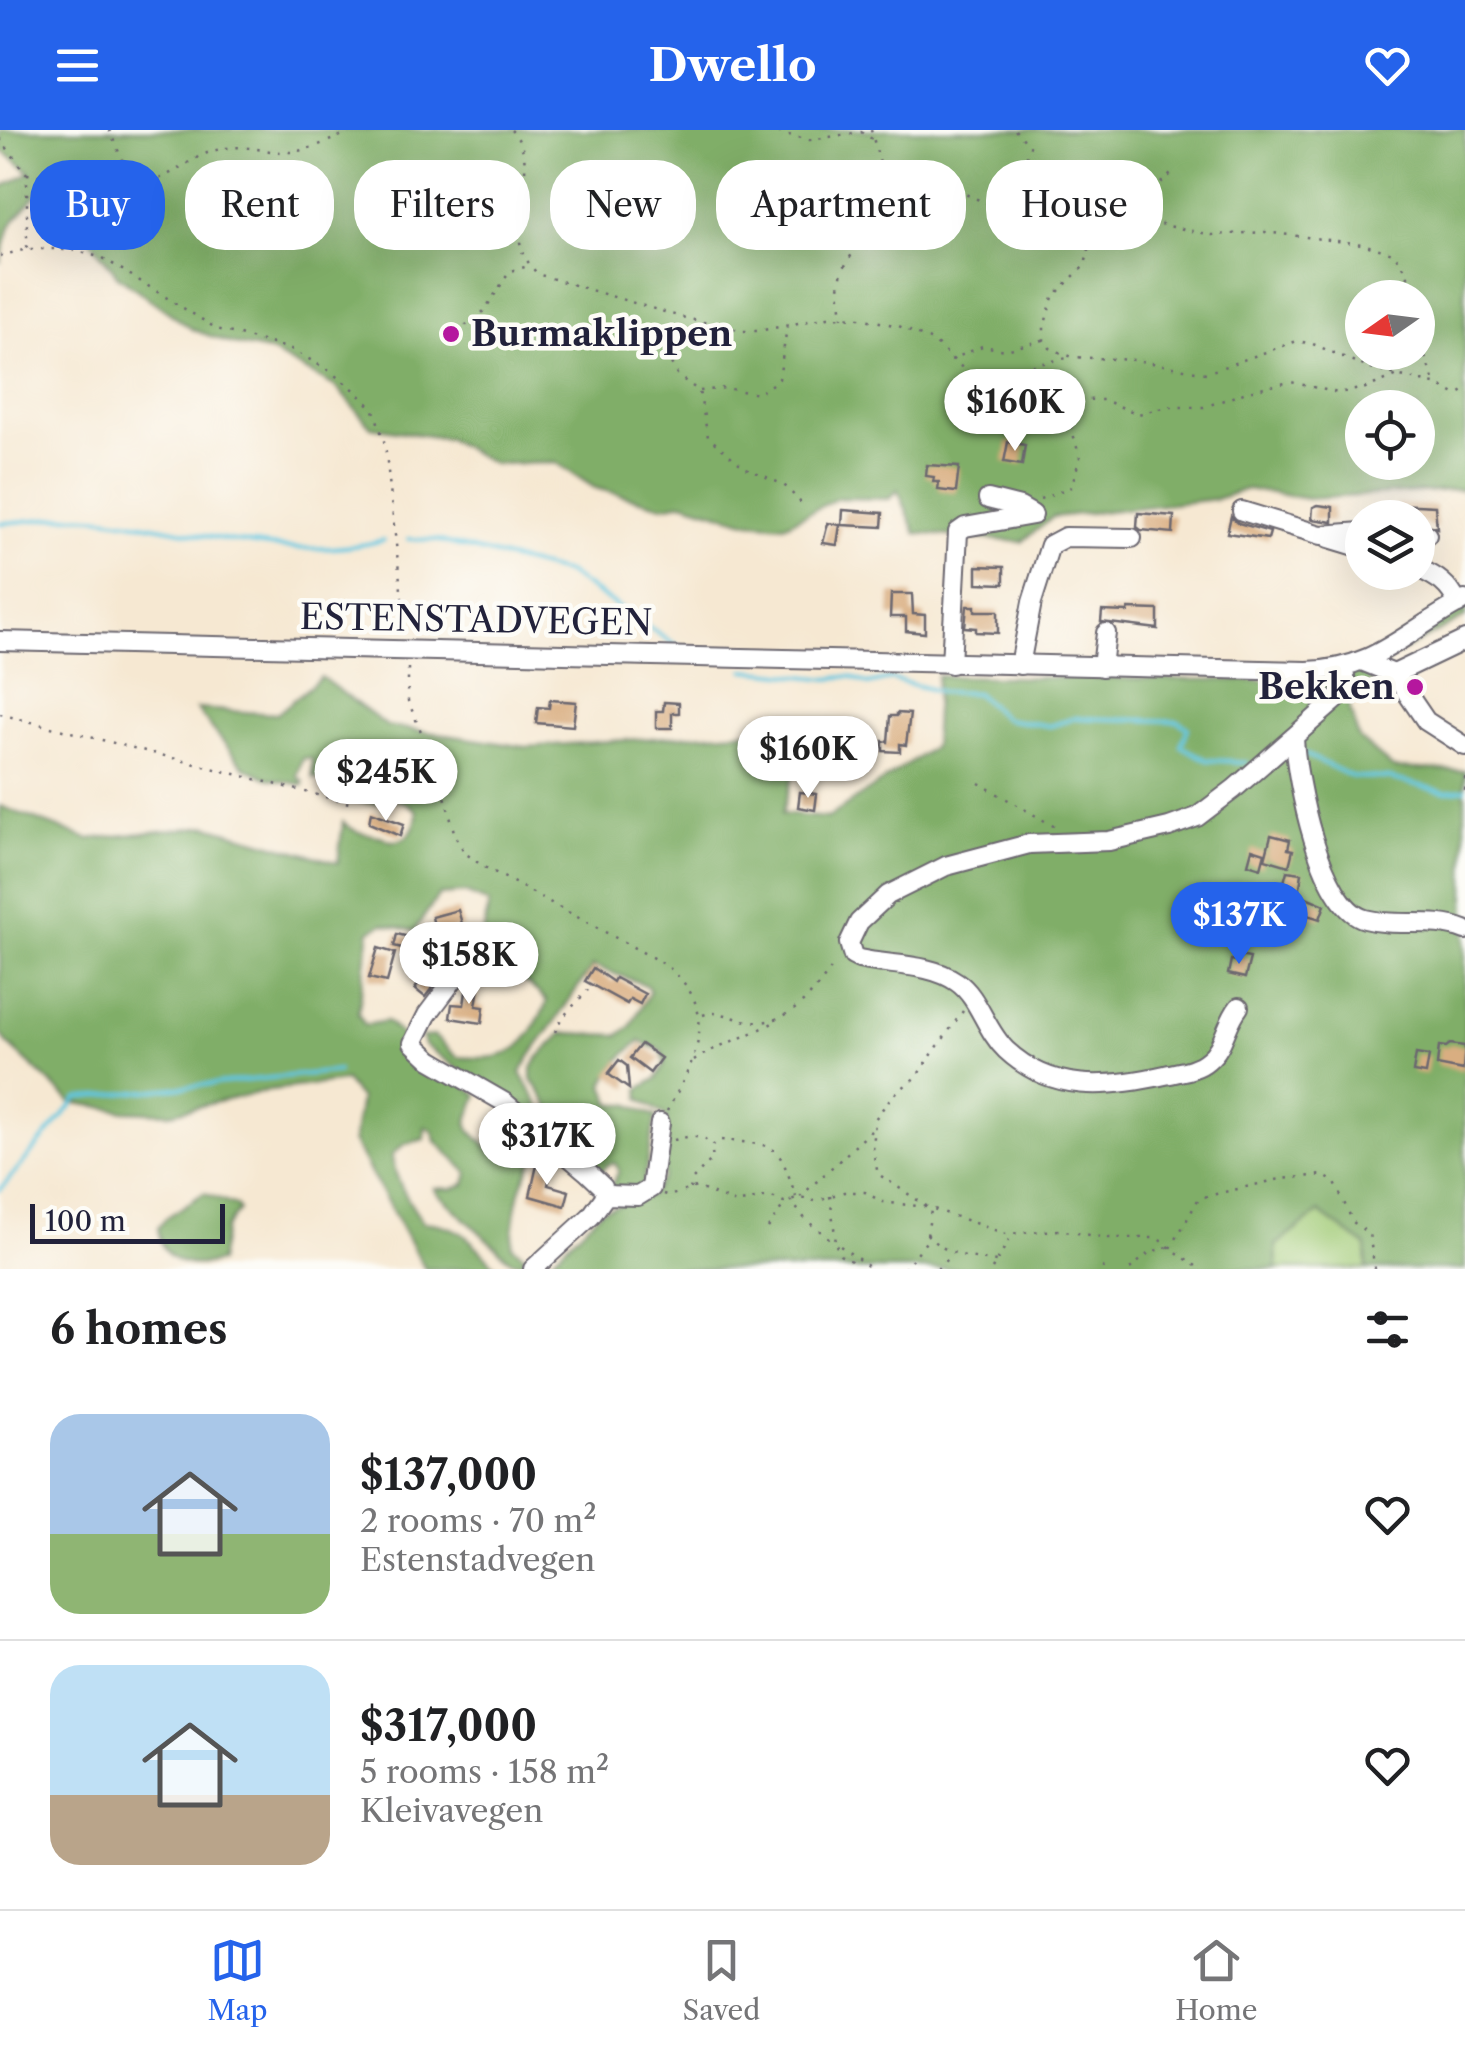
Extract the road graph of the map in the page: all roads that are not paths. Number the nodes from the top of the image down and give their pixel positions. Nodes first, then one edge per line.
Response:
1 (988, 499) dead end
2 (1242, 511) dead end
3 (1345, 533) edge
4 (1320, 535) junction
5 (1132, 538) dead end
6 (1345, 543) edge
7 (1435, 576) edge
8 (1462, 602) edge
9 (1106, 633) dead end
10 (1465, 640) edge
11 (0, 641) edge
12 (1364, 662) junction
13 (951, 664) junction
14 (1020, 665) junction
15 (1102, 666) junction
16 (1344, 669) junction
17 (1394, 674) junction
18 (1294, 738) junction
19 (1465, 746) edge
20 (1465, 930) edge
21 (454, 979) dead end
22 (1238, 1007) dead end
23 (659, 1127) road end
24 (606, 1195) junction
25 (533, 1269) edge

1 - 13 street
2 - 4 street
3 - 4 street
4 - 6 street
5 - 14 street
7 - 8 street, ESTENSTADVEGEN
8 - 12 street, ESTENSTADVEGEN
9 - 15 street
10 - 17 street
11 - 13 street, ESTENSTADVEGEN
12 - 16 street, ESTENSTADVEGEN
12 - 17 street
13 - 14 street, ESTENSTADVEGEN
14 - 15 street, ESTENSTADVEGEN
15 - 16 street, ESTENSTADVEGEN
16 - 18 street
17 - 19 street
18 - 20 street
18 - 22 street
21 - 24 street
23 - 24 street
24 - 25 street

